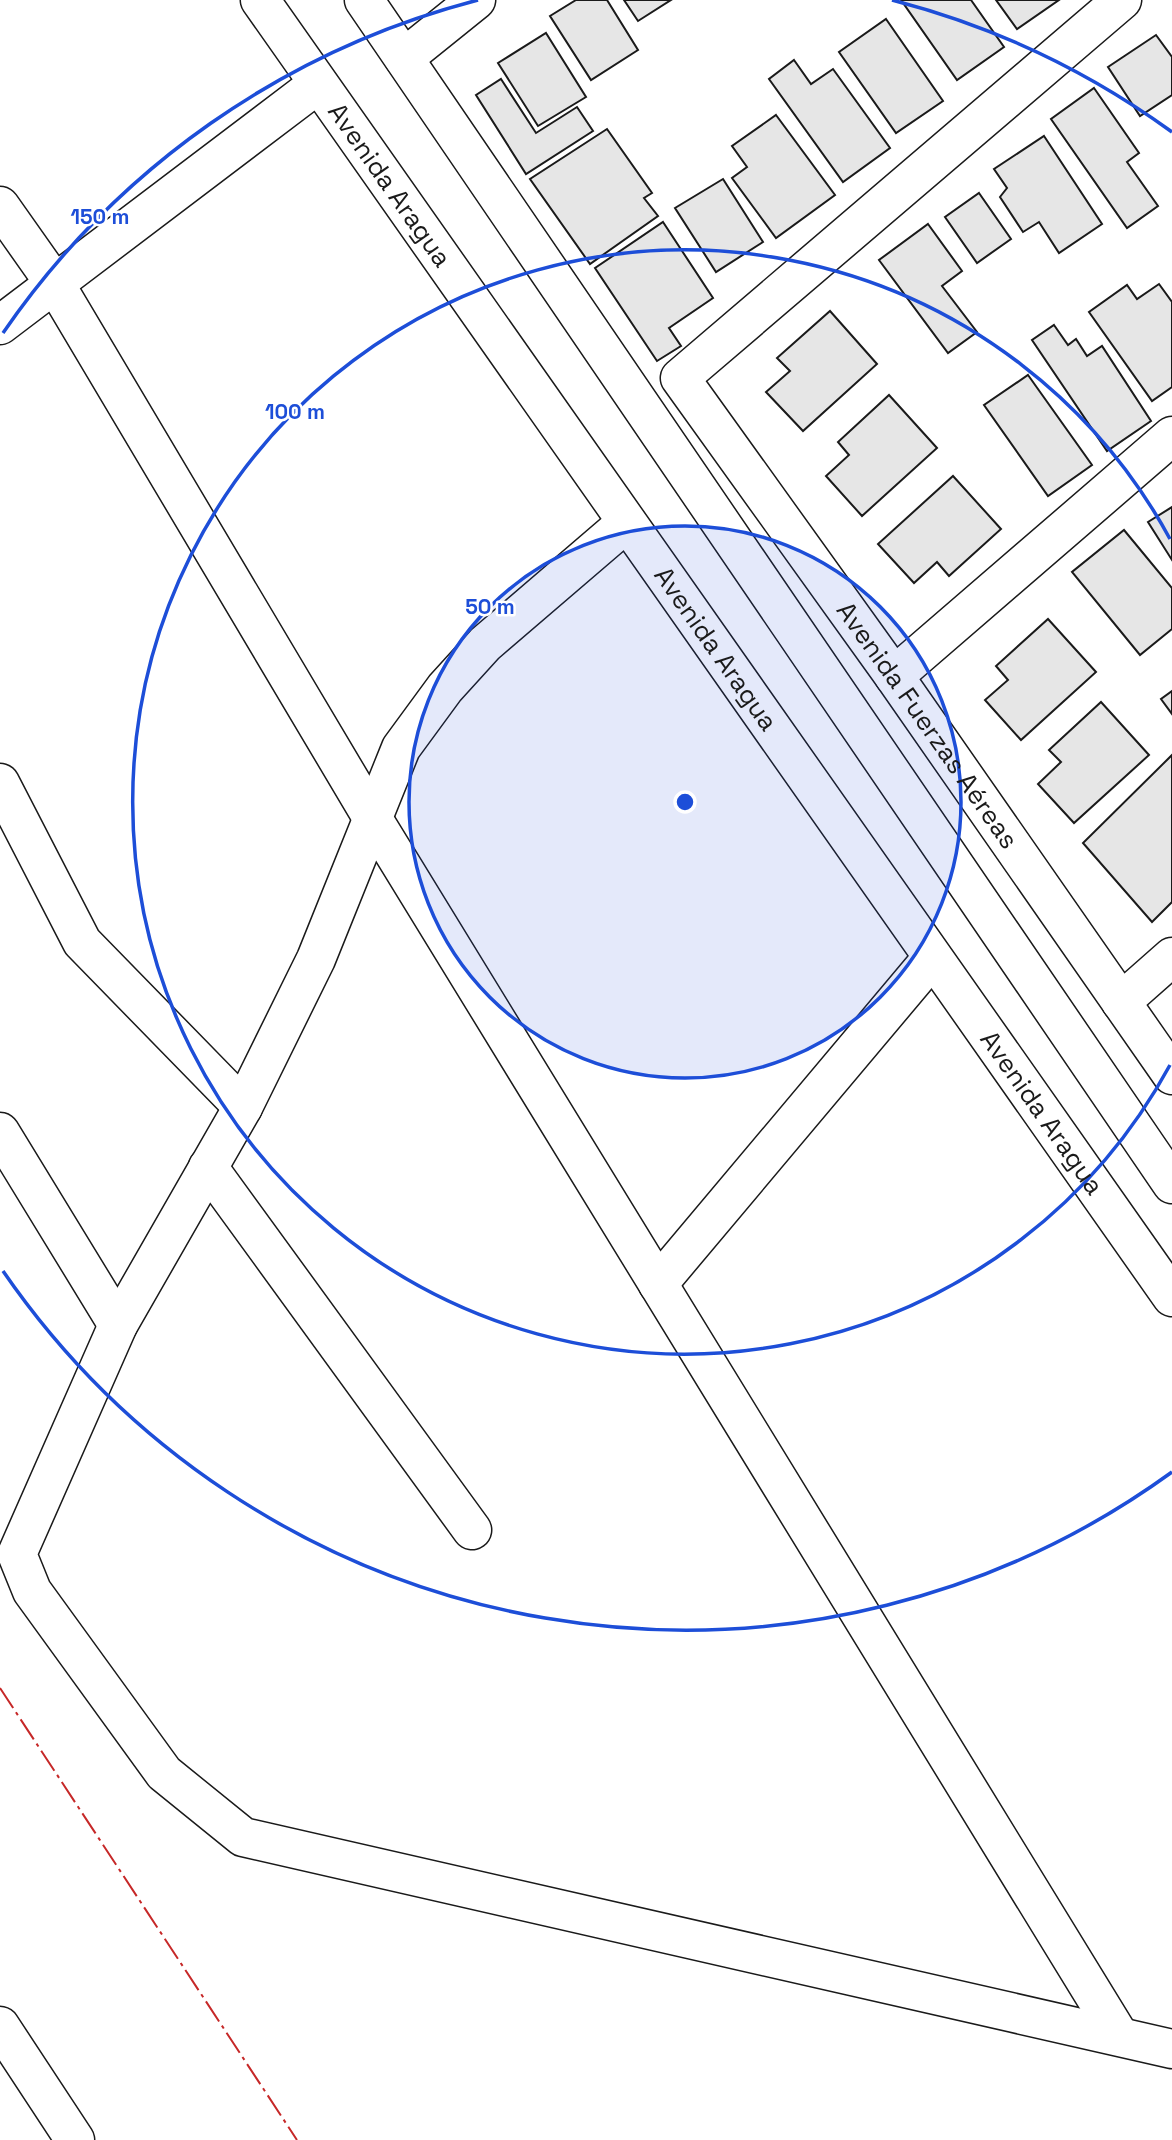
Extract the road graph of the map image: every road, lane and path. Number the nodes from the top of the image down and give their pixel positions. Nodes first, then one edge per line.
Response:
1 (260, 0) edge
2 (364, 0) edge
3 (476, 0) edge
4 (1122, 0) edge
5 (404, 58) junction
6 (318, 84) junction
7 (0, 206) edge
8 (55, 284) junction
9 (0, 326) edge
10 (1172, 436) edge
11 (626, 523) junction
12 (894, 676) junction
13 (0, 783) edge
14 (373, 820) junction
15 (1172, 957) edge
16 (932, 958) junction
17 (1121, 1002) junction
18 (1172, 1074) edge
19 (243, 1107) junction
20 (0, 1132) edge
21 (208, 1167) junction
22 (1172, 1184) edge
23 (658, 1284) junction
24 (1172, 1297) edge
25 (118, 1325) junction
26 (472, 1530) dead end
27 (0, 2026) edge
28 (1118, 2034) junction
29 (1172, 2049) edge
30 (75, 2140) edge

1 - 6 main road, Avenida Aragua
2 - 5 main road
3 - 5 main road
4 - 12 main road, Avenida Fuerzas Aéreas
5 - 22 main road
6 - 8 main road
6 - 11 main road, Avenida Aragua
7 - 8 main road
8 - 9 main road
8 - 14 main road
10 - 12 main road
11 - 14 main road
11 - 16 main road, Avenida Aragua
12 - 17 main road, Avenida Fuerzas Aéreas
13 - 19 main road
14 - 19 main road
14 - 23 main road
15 - 17 main road
16 - 23 main road
16 - 24 main road, Avenida Aragua
17 - 18 main road, Avenida Fuerzas Aéreas
19 - 21 main road
20 - 25 main road
21 - 25 main road
21 - 26 main road
23 - 28 main road
25 - 28 main road
27 - 30 main road
28 - 29 main road

